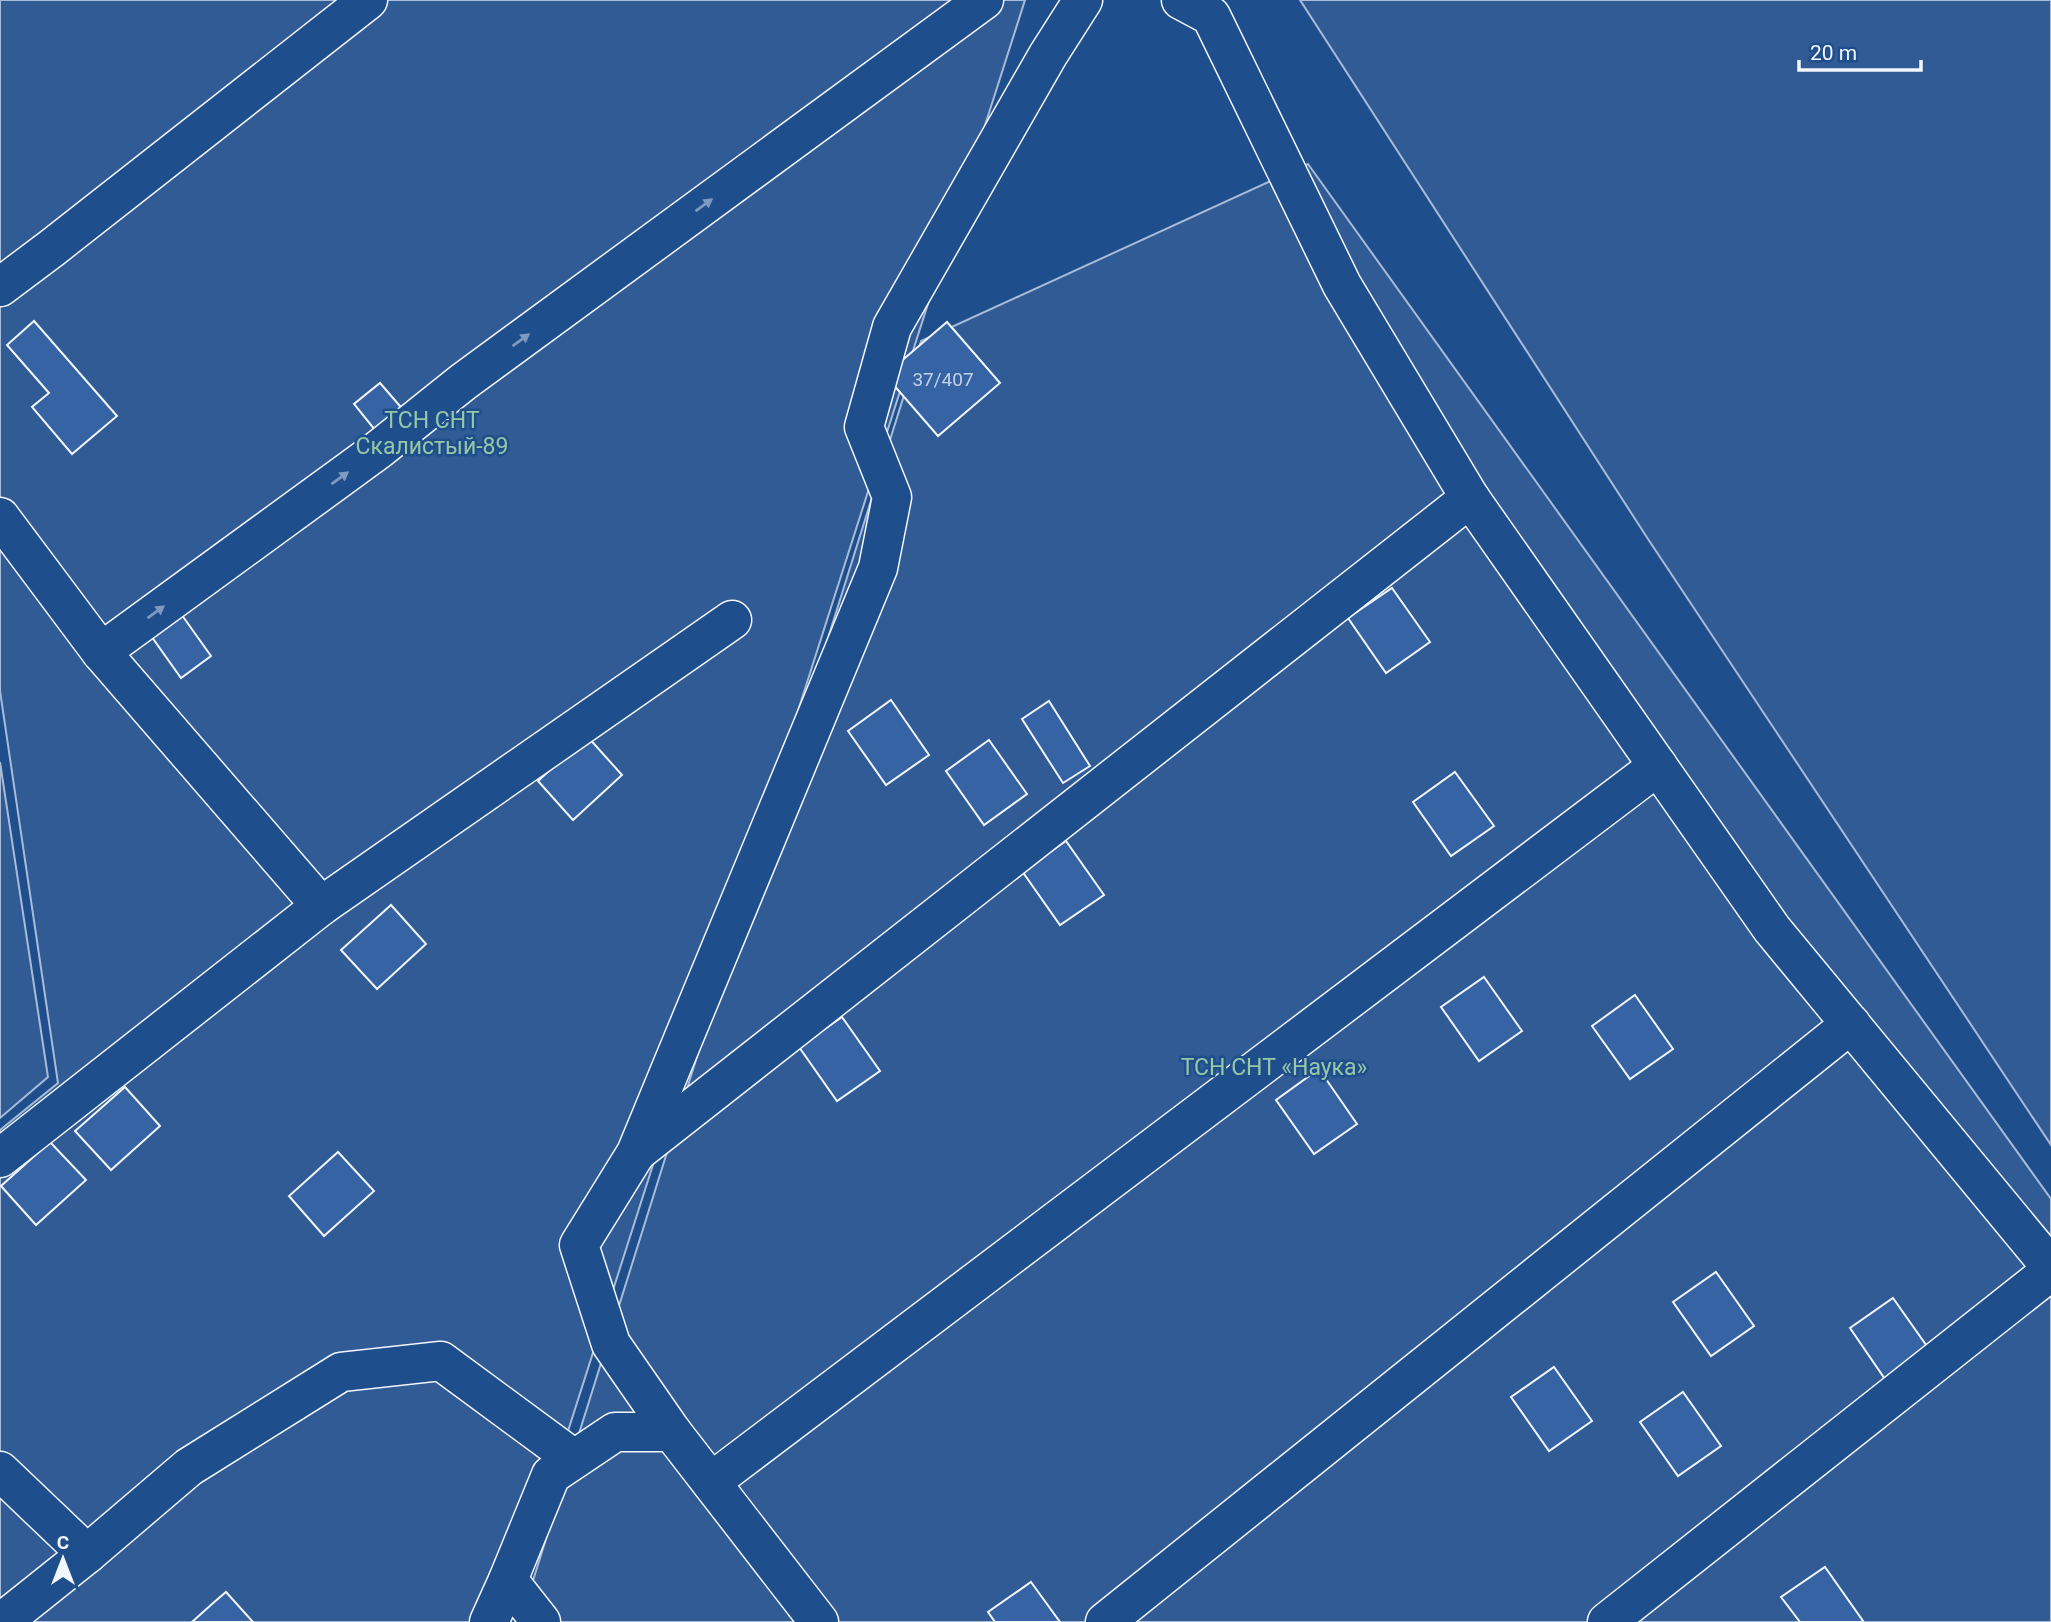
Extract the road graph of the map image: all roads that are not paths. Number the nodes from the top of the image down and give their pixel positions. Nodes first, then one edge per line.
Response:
1 (368, 0) edge
2 (984, 0) edge
3 (1083, 0) edge
4 (1181, 0) edge
5 (0, 286) edge
6 (1470, 498) junction
7 (0, 517) edge
8 (732, 620) dead end
9 (101, 652) junction
10 (1657, 766) junction
11 (321, 906) junction
12 (1851, 1024) junction
13 (636, 1153) junction
14 (0, 1158) edge
15 (2051, 1269) edge
16 (672, 1432) junction
17 (574, 1459) junction
18 (0, 1471) edge
19 (711, 1482) junction
20 (87, 1555) junction
21 (508, 1580) junction
22 (2, 1622) edge
23 (489, 1622) edge
24 (541, 1622) edge
25 (819, 1622) edge
26 (1105, 1622) edge
27 (1607, 1622) edge

1 - 5 street
9 -> 2 street
3 - 13 street
4 - 6 street
6 - 10 street
6 - 13 street
7 - 9 street
8 - 11 street
9 - 11 street
10 - 12 street
10 - 19 street
11 - 14 street
12 - 15 street
12 - 26 street
13 - 16 street
15 - 27 street
16 - 17 street
16 - 19 street
17 - 20 street
17 - 21 street
18 - 20 street
19 - 25 street
20 - 22 street
21 - 23 street
21 - 24 street

